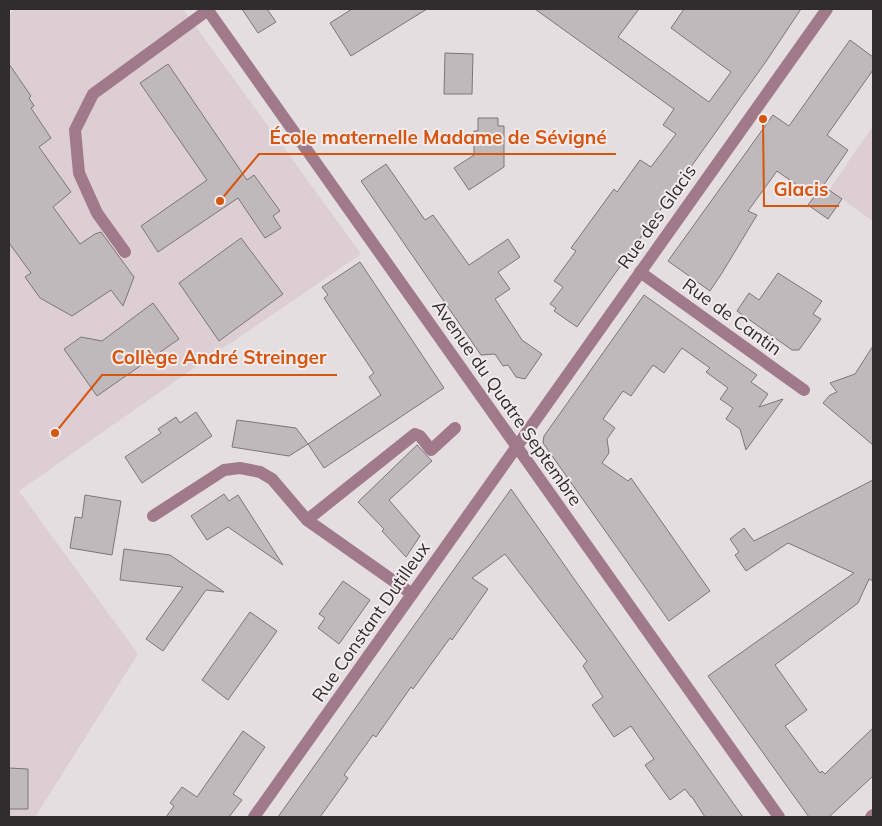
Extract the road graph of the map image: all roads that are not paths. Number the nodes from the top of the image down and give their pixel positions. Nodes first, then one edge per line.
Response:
1 (827, 9) edge
2 (208, 10) edge
3 (125, 252) dead end
4 (640, 272) junction
5 (804, 390) dead end
6 (455, 428) dead end
7 (516, 447) junction
8 (153, 516) dead end
9 (307, 520) junction
10 (412, 594) junction
11 (254, 817) edge
12 (779, 817) edge

1 - 4 street, Rue des Glacis
2 - 3 street
2 - 7 street, Avenue du Quatre Septembre
4 - 5 street, Rue de Cantin
4 - 7 street, Rue des Glacis
6 - 9 street
7 - 10 street, Rue Constant Dutilleux
7 - 12 street, Avenue du Quatre Septembre
8 - 9 street
9 - 10 street
10 - 11 street, Rue Constant Dutilleux

